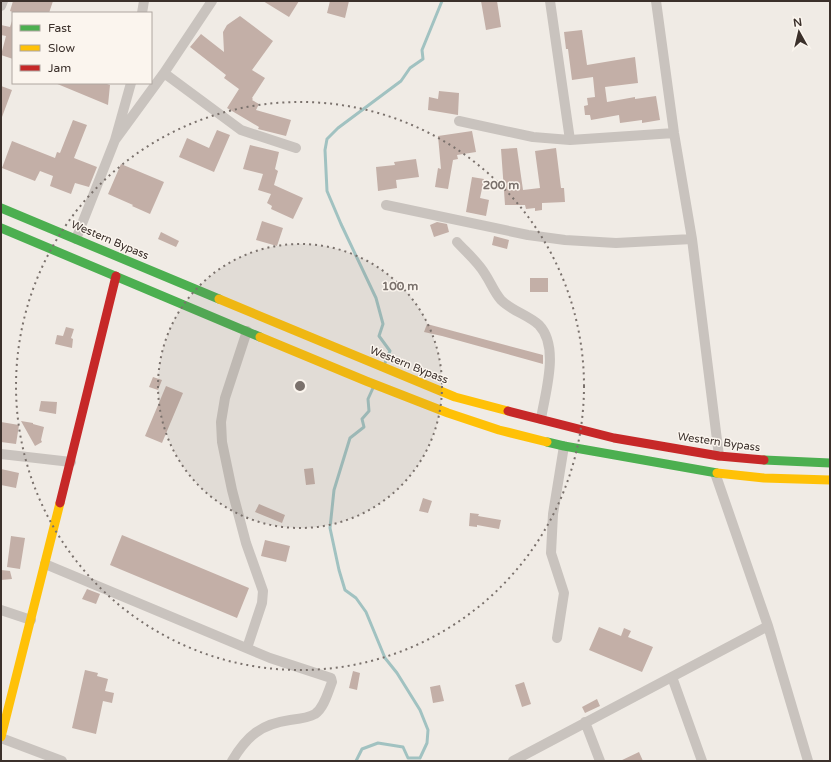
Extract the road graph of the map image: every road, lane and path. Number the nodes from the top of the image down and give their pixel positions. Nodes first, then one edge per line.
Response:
1 (3, 1) edge
2 (144, 1) edge
3 (212, 1) edge
4 (550, 1) edge
5 (656, 1) edge
6 (1, 6) edge
7 (142, 12) edge
8 (164, 73) junction
9 (131, 84) edge
10 (459, 121) dead end
11 (674, 133) junction
12 (115, 140) junction
13 (570, 140) junction
14 (296, 148) dead end
15 (386, 205) dead end
16 (1, 208) edge
17 (1, 228) edge
18 (76, 239) junction
19 (692, 239) junction
20 (457, 242) dead end
21 (116, 276) junction
22 (247, 331) junction
23 (541, 419) junction
24 (564, 446) junction
25 (1, 454) edge
26 (719, 456) junction
27 (71, 462) junction
28 (830, 463) edge
29 (715, 474) junction
30 (830, 480) edge
31 (45, 564) junction
32 (1, 610) edge
33 (31, 620) junction
34 (768, 626) junction
35 (556, 638) dead end
36 (247, 648) junction
37 (672, 676) junction
38 (585, 722) junction
39 (1, 737) edge
40 (62, 761) edge
41 (232, 761) edge
42 (513, 761) edge
43 (600, 761) edge
44 (702, 761) edge
45 (808, 761) edge

1 - 6 street
2 - 7 street
3 - 8 street
4 - 13 street
5 - 11 street
8 - 12 street
8 - 14 street
9 - 12 street
10 - 13 street
11 - 13 street
11 - 19 street
12 - 18 street
15 - 19 street
16 - 18 main road, Western Bypass
17 - 21 main road
18 - 23 main road, Western Bypass
19 - 26 street
20 - 23 street
21 - 22 main road
21 - 27 main road
22 - 24 main road
22 - 36 street
23 - 26 main road, Western Bypass
24 - 29 main road
24 - 35 street
25 - 27 street
26 - 28 main road, Western Bypass
27 - 31 main road
29 - 30 main road
29 - 34 street
31 - 33 main road
31 - 36 street
32 - 33 street
33 - 39 main road
34 - 37 street
34 - 45 street
36 - 41 street
37 - 38 street
37 - 44 street
38 - 42 street
38 - 43 street
39 - 40 street

